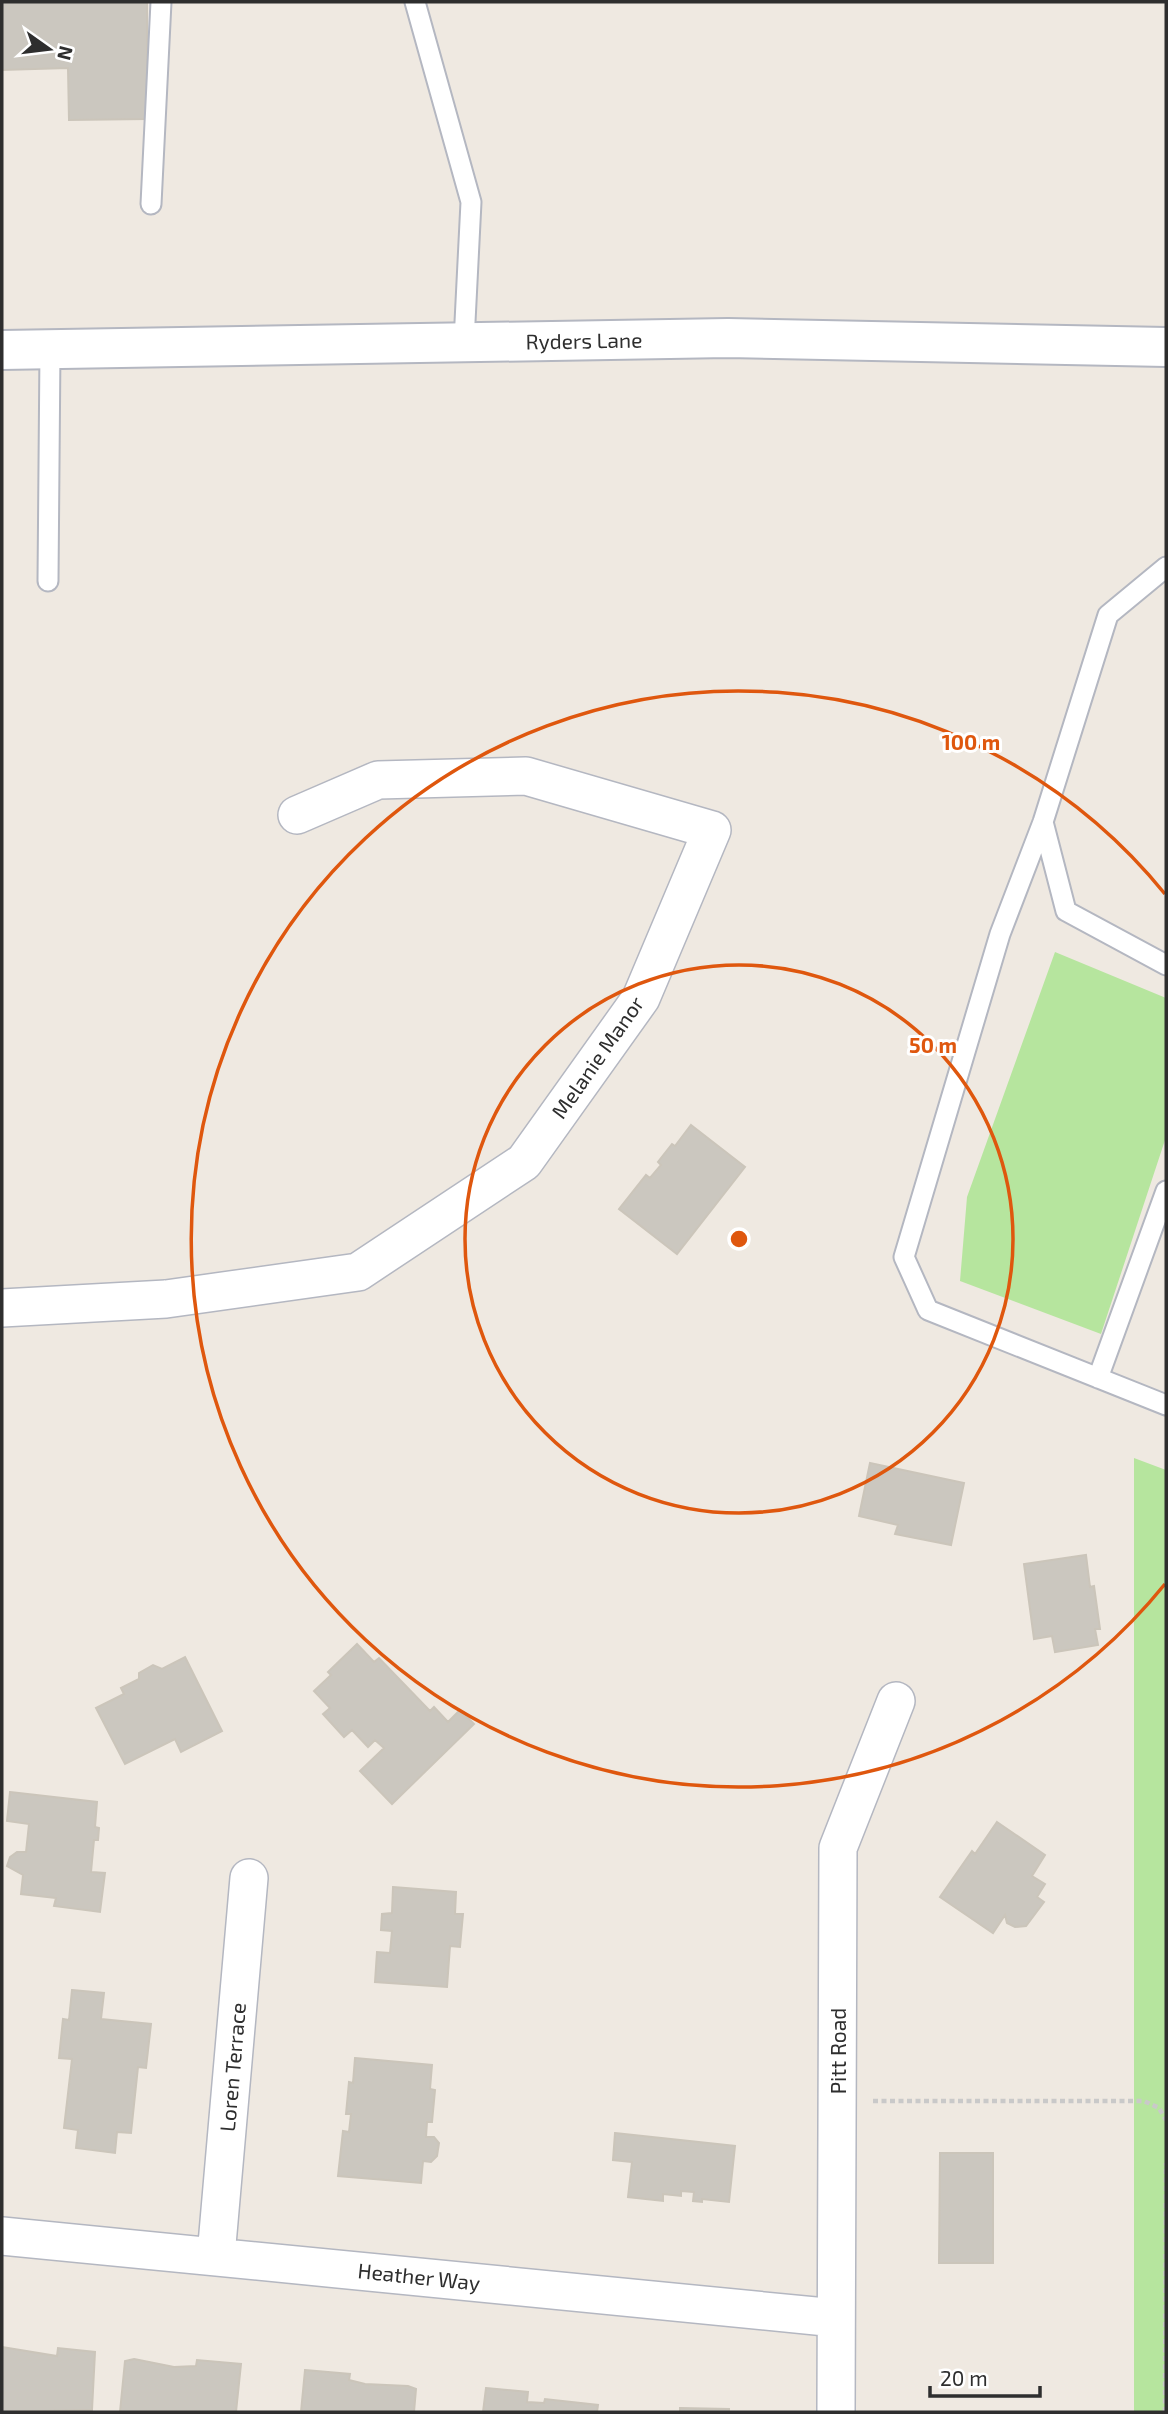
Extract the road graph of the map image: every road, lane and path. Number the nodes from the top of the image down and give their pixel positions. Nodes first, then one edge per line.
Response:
1 (161, 2) edge
2 (415, 2) edge
3 (151, 204) dead end
4 (464, 342) junction
5 (1166, 347) edge
6 (50, 349) junction
7 (2, 350) edge
8 (1166, 567) edge
9 (48, 581) dead end
10 (297, 815) dead end
11 (1043, 822) junction
12 (1166, 965) edge
13 (1166, 1191) edge
14 (2, 1308) edge
15 (1098, 1378) junction
16 (1166, 1405) edge
17 (896, 1700) dead end
18 (249, 1878) dead end
19 (837, 2101) junction
20 (1166, 2120) edge
21 (1166, 2163) edge
22 (2, 2236) edge
23 (216, 2256) junction
24 (836, 2318) junction
25 (836, 2412) edge
26 (1165, 2412) edge

1 - 3 lane
2 - 4 lane
4 - 5 main road, Ryders Lane
4 - 6 main road, Ryders Lane
6 - 7 main road, Ryders Lane
6 - 9 lane
8 - 11 lane
10 - 14 street, Melanie Manor
11 - 12 lane
11 - 15 lane
13 - 15 lane
15 - 16 lane
17 - 19 street, Pitt Road
18 - 23 street, Loren Terrace
19 - 20 path
19 - 24 street, Pitt Road
21 - 26 path
22 - 23 street, Heather Way
23 - 24 street, Heather Way
24 - 25 street, Pitt Road

